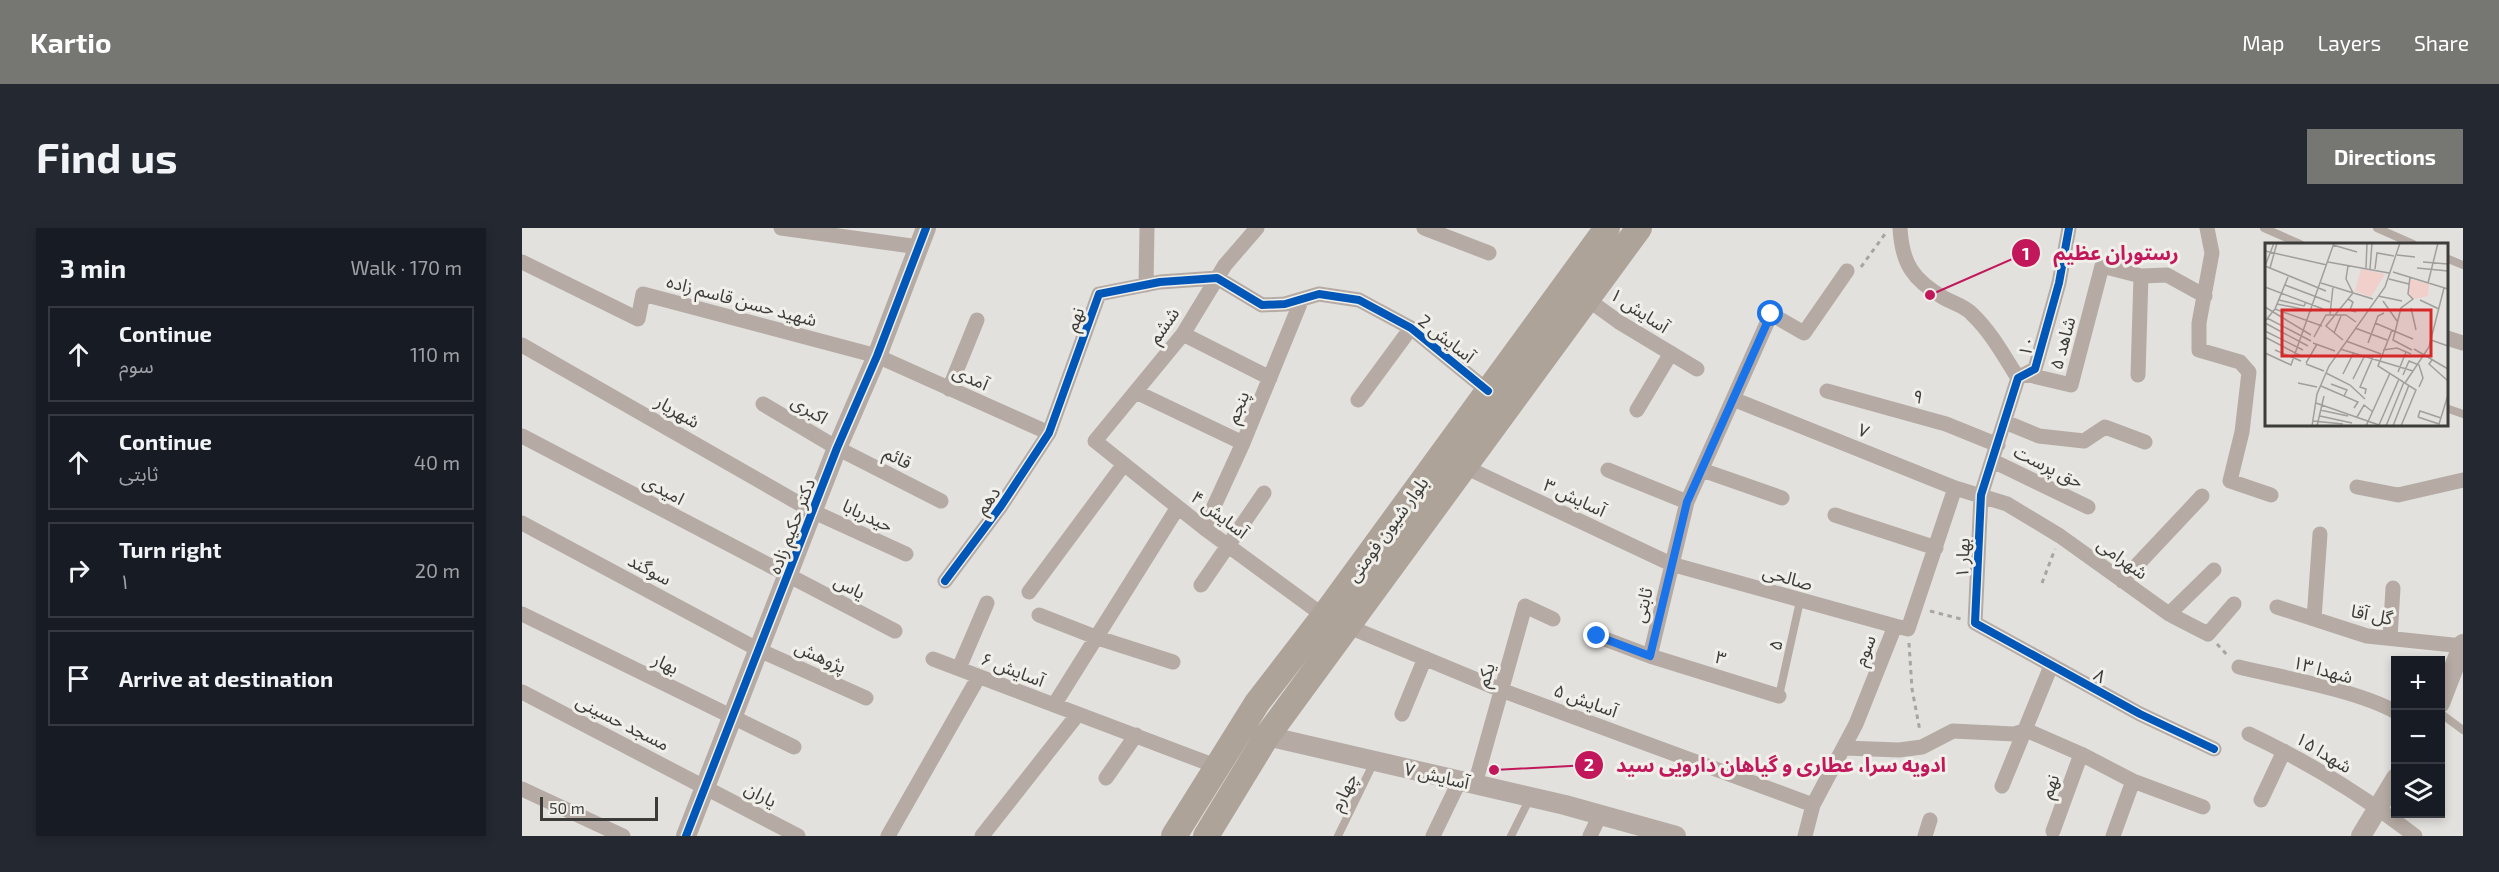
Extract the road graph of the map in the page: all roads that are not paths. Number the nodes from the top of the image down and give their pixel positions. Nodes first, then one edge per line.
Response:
1 (781, 228) edge
2 (926, 228) edge
3 (1147, 228) edge
4 (1257, 228) edge
5 (1424, 228) edge
6 (1607, 228) edge
7 (1639, 228) edge
8 (1900, 228) edge
9 (2069, 228) edge
10 (2207, 228) edge
11 (2264, 228) edge
12 (2377, 228) edge
13 (2298, 243) edge
14 (2411, 243) edge
15 (919, 247) junction
16 (1489, 254) dead end
17 (2448, 259) edge
18 (522, 262) edge
19 (2463, 265) edge
20 (1847, 272) road end
21 (2141, 276) junction
22 (1217, 278) junction
23 (1146, 285) junction
24 (2205, 296) junction
25 (1302, 299) junction
26 (1587, 299) junction
27 (976, 320) dead end
28 (1411, 328) junction
29 (1182, 334) junction
30 (2448, 338) edge
31 (2463, 343) edge
32 (522, 345) edge
33 (1671, 353) junction
34 (877, 356) junction
35 (1697, 369) dead end
36 (2138, 375) dead end
37 (2022, 376) junction
38 (1270, 378) junction
39 (950, 389) junction
40 (1488, 391) junction
41 (1827, 391) dead end
42 (1136, 392) junction
43 (1732, 399) junction
44 (1358, 400) dead end
45 (763, 404) dead end
46 (2448, 409) edge
47 (1637, 410) dead end
48 (2463, 414) edge
49 (2005, 422) junction
50 (1049, 433) junction
51 (522, 436) edge
52 (1095, 441) joint
53 (2145, 442) dead end
54 (1243, 443) junction
55 (1998, 445) junction
56 (837, 448) junction
57 (1993, 461) junction
58 (1124, 464) junction
59 (1463, 466) junction
60 (1608, 470) dead end
61 (1702, 470) junction
62 (2463, 480) edge
63 (2357, 487) dead end
64 (1955, 488) junction
65 (1264, 494) dead end
66 (1981, 495) junction
67 (2271, 495) dead end
68 (2202, 496) dead end
69 (1782, 498) dead end
70 (941, 501) dead end
71 (1687, 502) junction
72 (1178, 507) junction
73 (2088, 507) dead end
74 (814, 512) junction
75 (1835, 515) dead end
76 (522, 523) edge
77 (1204, 528) junction
78 (2320, 534) dead end
79 (1229, 545) junction
80 (1936, 548) junction
81 (906, 554) dead end
82 (1671, 564) junction
83 (2214, 570) dead end
84 (788, 576) junction
85 (945, 581) dead end
86 (2122, 581) junction
87 (1201, 585) dead end
88 (2393, 588) dead end
89 (1029, 592) dead end
90 (1800, 601) junction
91 (987, 603) dead end
92 (2234, 604) dead end
93 (2277, 607) dead end
94 (522, 614) edge
95 (2169, 614) junction
96 (1039, 615) dead end
97 (1324, 616) junction
98 (1553, 619) dead end
99 (2314, 619) junction
100 (1975, 623) joint
101 (1347, 626) junction
102 (1902, 628) junction
103 (895, 631) dead end
104 (1597, 636) dead end
105 (1098, 638) junction
106 (2390, 638) junction
107 (2463, 645) edge
108 (759, 650) junction
109 (1650, 656) junction
110 (933, 658) dead end
111 (1425, 658) junction
112 (1173, 662) dead end
113 (2051, 666) junction
114 (2239, 667) road end
115 (959, 668) junction
116 (978, 678) junction
117 (1501, 690) junction
118 (2445, 690) edge
119 (522, 692) edge
120 (1779, 696) joint
121 (866, 698) dead end
122 (1054, 705) junction
123 (2392, 710) edge
124 (1078, 714) junction
125 (1402, 714) dead end
126 (2445, 717) edge
127 (732, 718) junction
128 (2026, 730) junction
129 (2463, 730) edge
130 (2249, 734) dead end
131 (1136, 735) junction
132 (1267, 735) junction
133 (794, 747) dead end
134 (1844, 748) junction
135 (2214, 749) dead end
136 (2284, 751) junction
137 (2081, 753) junction
138 (1374, 761) junction
139 (1218, 767) junction
140 (1106, 778) dead end
141 (2133, 781) junction
142 (1467, 782) junction
143 (705, 786) junction
144 (2002, 786) dead end
145 (2391, 786) edge
146 (522, 789) edge
147 (1530, 797) junction
148 (2261, 800) dead end
149 (1813, 805) junction
150 (2203, 807) dead end
151 (2378, 807) junction
152 (1600, 815) junction
153 (1930, 820) dead end
154 (2053, 831) dead end
155 (623, 836) edge
156 (686, 836) edge
157 (798, 836) edge
158 (888, 836) edge
159 (982, 836) edge
160 (1174, 836) edge
161 (1206, 836) edge
162 (1338, 836) edge
163 (1433, 836) edge
164 (1511, 836) edge
165 (1590, 836) edge
166 (1676, 836) edge
167 (1805, 836) edge
168 (1925, 836) edge
169 (2113, 836) edge
170 (2361, 836) edge
171 (2415, 836) edge

1 - 15 street
2 - 15 street, دکتر حکیم زاده
3 - 23 street
4 - 22 street, ششم
5 - 16 street
6 - 40 main road, بلوار شیون فومنی
7 - 26 main road, بلوار شیون فومنی
8 - 37 street
9 - 37 street, ۱۰
10 - 24 street
11 - 13 lane
12 - 14 lane
15 - 34 street, دکتر حکیم زاده
17 - 19 lane
18 - 34 street, شهید حسن قاسم زاده
20 - 43 street
21 - 24 street
21 - 36 street
21 - 37 street, شاهد ۵
22 - 23 street, نهم
22 - 25 street, آسایش 2
22 - 29 street, ششم
23 - 50 street, نهم
24 - 67 street
25 - 28 street, آسایش 2
25 - 38 street, پنجم
26 - 33 street, آسایش ۱
26 - 59 main road, بلوار شیون فومنی
27 - 39 street
28 - 40 street, آسایش 2
28 - 44 street
29 - 38 street
29 - 42 street, ششم
30 - 31 street
32 - 74 street, شهریار
33 - 35 street, آسایش ۱
33 - 47 street, آسایش ۱
34 - 39 street, آمدی
34 - 56 street, دکتر حکیم زاده
37 - 49 street, ۱۰
38 - 54 street, پنجم
39 - 50 street, آمدی
40 - 97 main road, بلوار شیون فومنی
41 - 55 street, ۹
42 - 52 street, ششم
42 - 54 street
43 - 61 street
43 - 64 street, ۷
45 - 56 street, اکبری
46 - 48 lane
49 - 53 street
49 - 55 street, ۱۰
50 - 85 street, دهم
51 - 84 street, امیدی
52 - 58 street, آسایش ۴
54 - 77 street, پنجم
55 - 57 street, ۱۰
56 - 70 street, قائم
56 - 74 street, دکتر حکیم زاده
57 - 66 street, ۱۰
57 - 73 street, حق پرست
58 - 72 street, آسایش ۴
58 - 89 street
59 - 82 street, آسایش ۳
59 - 101 main road, بلوار شیون فومنی
60 - 71 street
61 - 69 street
61 - 71 street
62 - 63 street
64 - 66 street, ۷
64 - 80 street, سوم
65 - 79 street
66 - 86 street, شهرامی
66 - 100 street, بهار ۱
68 - 86 street
71 - 82 street
72 - 77 street, آسایش ۴
72 - 105 street
74 - 81 street, حیدربابا
74 - 84 street, دکتر حکیم زاده
75 - 80 street
76 - 108 street, سوگند
77 - 79 street, آسایش ۴
78 - 99 street
79 - 87 street
79 - 97 street, آسایش ۴
80 - 102 street, سوم
82 - 90 street, صالحی
82 - 109 street, ثابتی
83 - 95 street
84 - 103 street, یاس
84 - 108 street, دکتر حکیم زاده
86 - 95 street, شهرامی
88 - 106 street
90 - 102 street, صالحی
90 - 120 lane, ۵
91 - 115 street
92 - 95 street, شهرامی
93 - 99 street, گل آقا
94 - 127 street, بهار
96 - 105 street
97 - 139 main road, بلوار شیون فومنی
98 - 117 street, یکم
99 - 106 street, گل آقا
100 - 113 street, ۸
101 - 111 street, آسایش ۵
101 - 132 main road, بلوار شیون فومنی
102 - 134 street, سوم
104 - 109 street, ۳
105 - 112 street
105 - 122 street
106 - 107 street, گل آقا
107 - 118 street
108 - 121 street, پژوهش
108 - 127 street, دکتر حکیم زاده
109 - 120 street, ۳
110 - 115 street, آسایش ۶
111 - 117 street, آسایش ۵
111 - 125 street
113 - 128 street
113 - 135 street, ۸
114 - 123 street, شهدا ۱۳
115 - 116 street, آسایش ۶
116 - 122 street, آسایش ۶
116 - 158 street
117 - 142 street, یکم
117 - 149 street, آسایش ۵
119 - 143 street, مسجد حسینی
122 - 124 street, آسایش ۶
124 - 131 street, آسایش ۶
124 - 159 street
126 - 129 lane
127 - 133 street, بهار
127 - 143 street, دکتر حکیم زاده
128 - 134 street
128 - 137 street
128 - 144 street
130 - 136 street, شهدا ۱۵
131 - 139 street, آسایش ۶
131 - 140 street
132 - 138 street, آسایش ۷
132 - 161 main road, بلوار شیون فومنی
134 - 149 street, سوم
136 - 148 street
136 - 151 street, شهدا ۱۵
137 - 141 street
137 - 154 street, نهم
138 - 142 street, آسایش ۷
138 - 162 lane, چهارم
139 - 160 main road, بلوار شیون فومنی
141 - 150 street
141 - 169 street
142 - 147 street, آسایش ۷
142 - 163 street
143 - 156 street, دکتر حکیم زاده
143 - 157 street, یاران
145 - 151 street
146 - 155 street
147 - 152 street, آسایش ۷
147 - 164 lane
149 - 167 street, سوم
151 - 170 street
151 - 171 street, شهدا ۱۵
152 - 165 street
152 - 166 street, آسایش ۷
153 - 168 street

